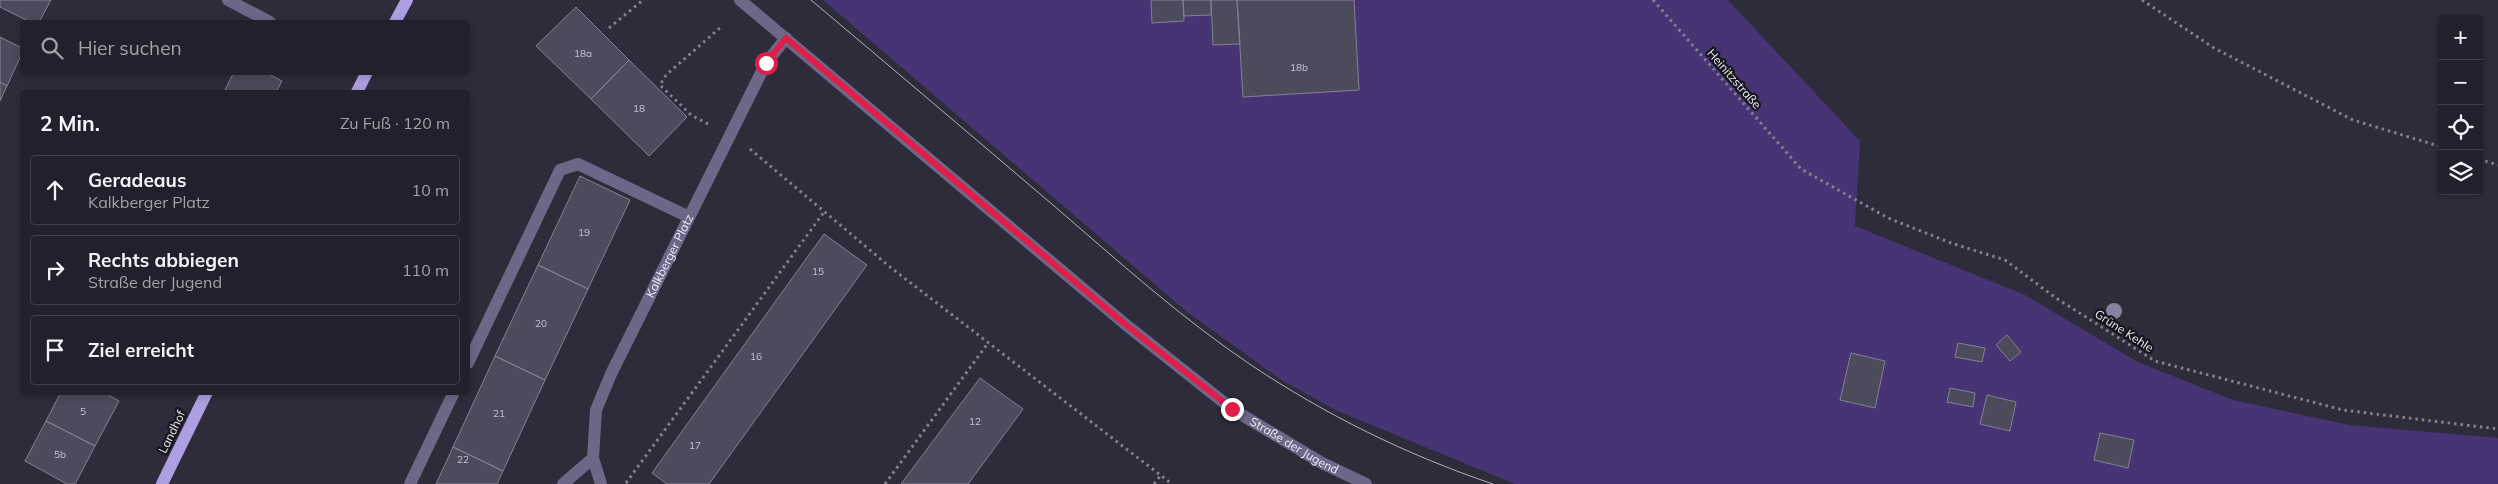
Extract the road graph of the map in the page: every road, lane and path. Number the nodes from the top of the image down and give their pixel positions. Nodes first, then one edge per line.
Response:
1 (228, 0) edge
2 (407, 0) edge
3 (643, 0) edge
4 (740, 0) edge
5 (1653, 0) edge
6 (2142, 0) edge
7 (266, 20) edge
8 (395, 20) edge
9 (721, 27) dead end
10 (610, 28) dead end
11 (786, 38) junction
12 (364, 75) edge
13 (358, 90) edge
14 (702, 121) dead end
15 (2438, 146) edge
16 (760, 157) dead end
17 (2483, 160) edge
18 (2498, 165) edge
19 (1802, 170) joint
20 (824, 212) junction
21 (689, 217) junction
22 (988, 343) junction
23 (470, 359) edge
24 (206, 395) edge
25 (453, 395) edge
26 (2498, 429) edge
27 (592, 458) junction
28 (1161, 475) junction
29 (162, 484) edge
30 (410, 484) edge
31 (563, 484) edge
32 (601, 484) edge
33 (626, 484) edge
34 (885, 484) edge
35 (1154, 484) edge
36 (1172, 484) edge
37 (1366, 484) edge

1 - 7 street
2 - 8 main road
3 - 10 path
4 - 11 street, Straße der Jugend
5 - 19 path, Heinitzstraße
6 - 15 path
9 - 14 path
11 - 21 street, Kalkberger Platz
11 - 37 street, Straße der Jugend
12 - 13 main road
16 - 20 path
17 - 18 path
19 - 26 path, Grüne Kehle
20 - 22 path
20 - 33 path
21 - 23 street
21 - 27 street, Kalkberger Platz
22 - 28 path
22 - 34 path
24 - 29 main road, Landhof
25 - 30 street
27 - 31 street
27 - 32 street, Kalkberger Platz
28 - 35 path
28 - 36 path

